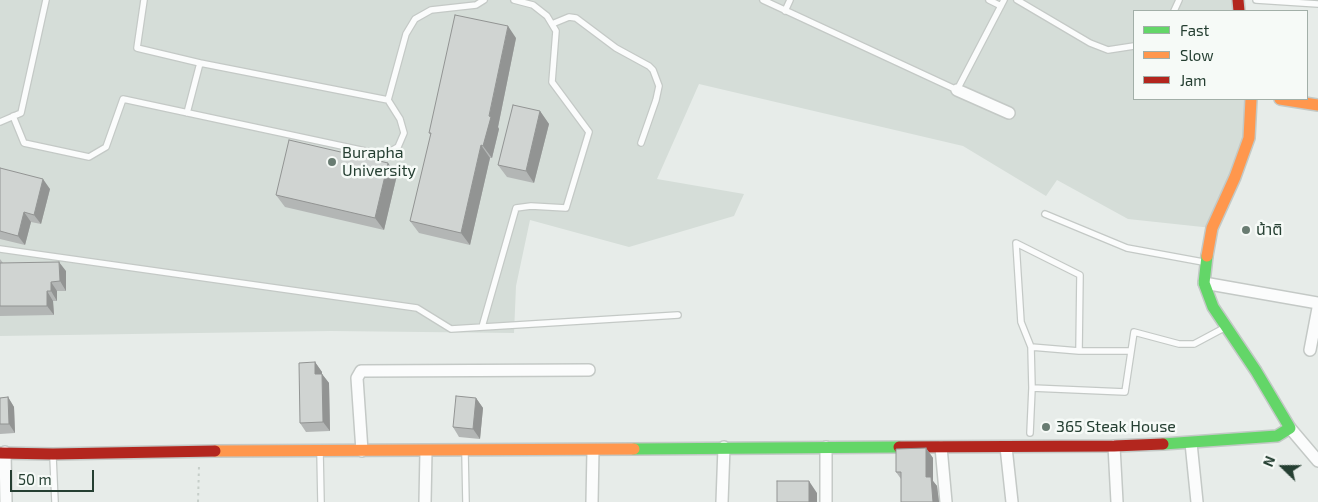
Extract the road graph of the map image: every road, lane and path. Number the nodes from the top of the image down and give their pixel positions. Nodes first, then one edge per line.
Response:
1 (46, 0) edge
2 (144, 0) edge
3 (484, 0) edge
4 (514, 0) edge
5 (763, 0) edge
6 (790, 0) edge
7 (989, 0) edge
8 (1017, 0) edge
9 (1256, 0) edge
10 (1003, 3) edge
11 (1318, 4) edge
12 (785, 11) junction
13 (552, 24) junction
14 (1133, 46) edge
15 (200, 63) junction
16 (957, 90) junction
17 (388, 100) junction
18 (1251, 100) edge
19 (1285, 100) edge
20 (1318, 106) edge
21 (186, 113) junction
22 (1009, 114) dead end
23 (13, 116) junction
24 (0, 122) edge
25 (641, 143) dead end
26 (1045, 214) dead end
27 (0, 249) edge
28 (1205, 262) junction
29 (1204, 283) junction
30 (1318, 303) edge
31 (1318, 308) edge
32 (678, 316) dead end
33 (482, 327) junction
34 (1226, 327) junction
35 (1031, 348) junction
36 (1310, 350) dead end
37 (1079, 351) junction
38 (1131, 351) junction
39 (589, 370) dead end
40 (1032, 388) junction
41 (1290, 428) junction
42 (1030, 433) dead end
43 (1191, 443) junction
44 (1114, 446) junction
45 (724, 447) junction
46 (826, 447) junction
47 (941, 447) junction
48 (1006, 447) junction
49 (426, 450) junction
50 (464, 450) junction
51 (593, 450) junction
52 (199, 451) junction
53 (320, 451) junction
54 (362, 451) junction
55 (2, 453) edge
56 (53, 454) junction
57 (1318, 461) edge
58 (6, 502) edge
59 (55, 502) edge
60 (198, 502) edge
61 (321, 502) edge
62 (424, 502) edge
63 (466, 502) edge
64 (592, 502) edge
65 (722, 502) edge
66 (826, 502) edge
67 (946, 502) edge
68 (1012, 502) edge
69 (1117, 502) edge
70 (1196, 502) edge

1 - 23 lane
2 - 15 lane
3 - 17 lane
4 - 13 lane
5 - 12 lane
6 - 12 lane
7 - 10 lane
8 - 14 lane
9 - 11 lane
10 - 16 lane
12 - 16 lane
13 - 25 lane
13 - 33 lane
15 - 17 lane
15 - 21 lane
16 - 22 street
17 - 21 lane
18 - 28 street
19 - 20 street
21 - 23 lane
23 - 24 lane
26 - 28 lane
27 - 33 lane
28 - 29 street
29 - 30 street
29 - 34 street
31 - 36 street
32 - 33 lane
34 - 38 lane
34 - 41 street
35 - 37 lane
35 - 37 lane
35 - 40 lane
37 - 38 lane
38 - 40 lane
39 - 54 street
40 - 42 lane
41 - 43 street
41 - 57 street
43 - 44 street
43 - 70 street
44 - 48 street
44 - 69 street
45 - 46 street
45 - 51 street
45 - 65 street
46 - 47 street
46 - 66 street
47 - 48 street
47 - 67 street
48 - 68 street
49 - 50 street
49 - 54 street
49 - 62 street
50 - 51 street
50 - 63 lane
51 - 64 street
52 - 53 street
52 - 56 street
52 - 60 path
53 - 54 street
53 - 61 lane
55 - 56 street
55 - 58 street
56 - 59 lane

